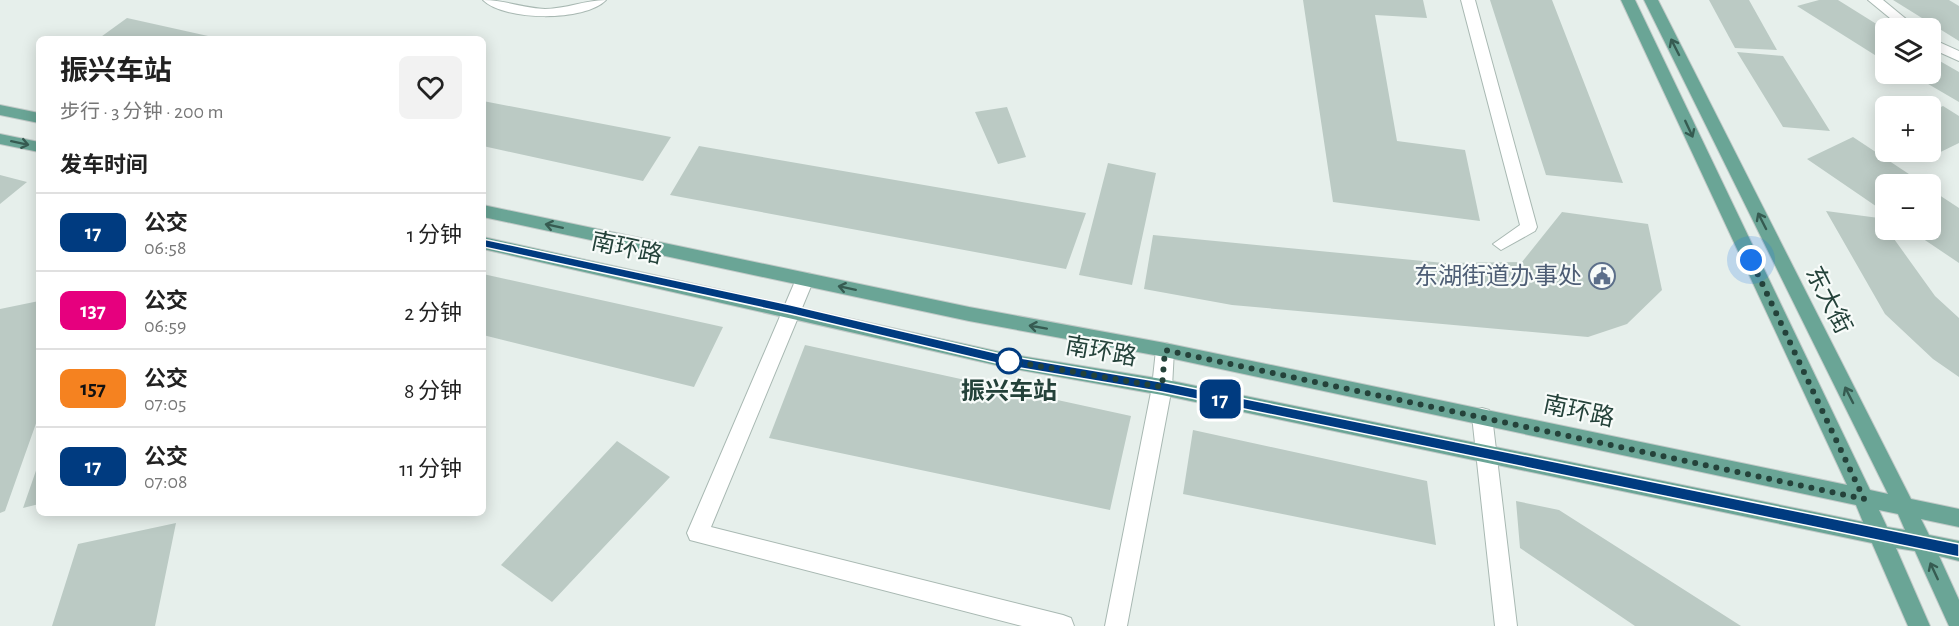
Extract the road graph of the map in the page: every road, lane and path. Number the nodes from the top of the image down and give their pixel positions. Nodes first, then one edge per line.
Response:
1 (490, 0) edge
2 (600, 0) edge
3 (1468, 0) edge
4 (1628, 0) edge
5 (1651, 0) edge
6 (1875, 0) edge
7 (1898, 18) edge
8 (1941, 48) edge
9 (1959, 57) edge
10 (0, 110) edge
11 (36, 117) edge
12 (0, 139) edge
13 (36, 146) edge
14 (486, 212) edge
15 (486, 244) edge
16 (1501, 244) dead end
17 (805, 279) junction
18 (791, 310) junction
19 (1165, 350) junction
20 (1162, 387) junction
21 (1482, 416) junction
22 (1486, 455) junction
23 (1864, 499) junction
24 (1905, 507) junction
25 (1959, 518) edge
26 (1880, 535) junction
27 (1921, 543) junction
28 (1959, 550) edge
29 (1959, 624) edge
30 (1063, 626) edge
31 (1116, 626) edge
32 (1506, 626) edge
33 (1919, 626) edge

1 - 2 street
3 - 16 street
4 -> 23 main road
24 -> 5 main road, 东大街
6 - 7 street
8 - 9 street
10 - 11 main road
12 -> 13 main road
17 -> 14 main road, 南环路
15 - 18 main road, 南环路
17 - 18 street
19 -> 17 main road, 南环路
18 - 20 main road, 南环路
18 - 30 street
19 - 20 street
19 - 21 main road, 南环路
20 - 22 main road, 南环路
20 - 31 street
21 - 22 street
21 - 23 main road, 南环路
22 - 26 main road, 南环路
22 - 32 street
23 - 24 main road, 南环路
23 - 26 main road
24 - 25 main road, 南环路
24 - 27 main road, 东大街
26 - 27 main road, 南环路
26 - 33 main road
27 - 28 main road, 南环路
29 -> 27 main road, 东大街

